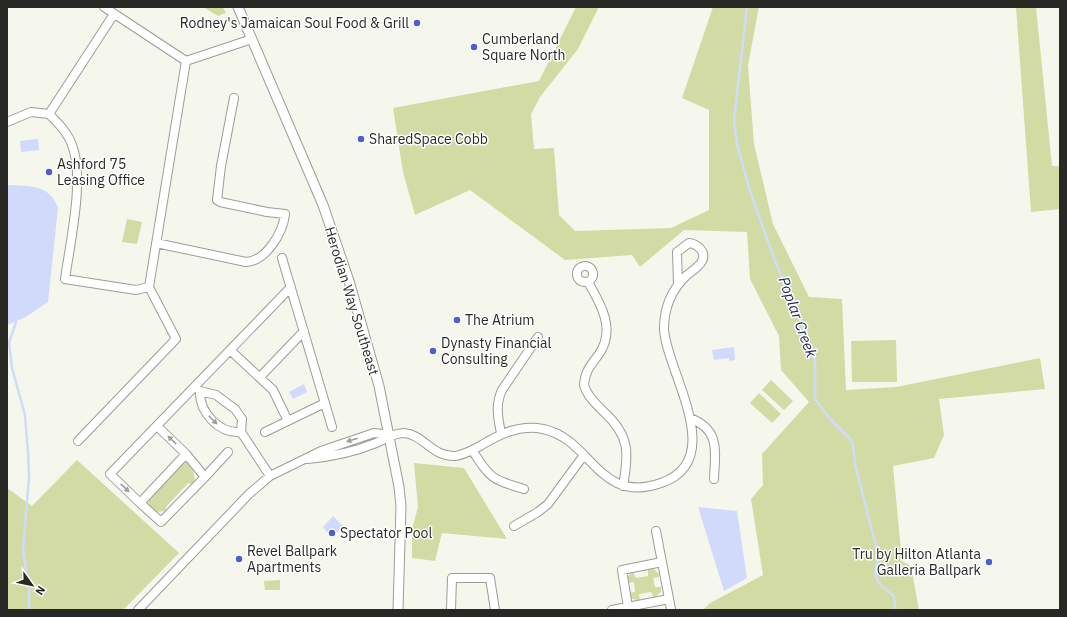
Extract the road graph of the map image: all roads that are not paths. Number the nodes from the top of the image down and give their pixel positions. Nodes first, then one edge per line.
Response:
1 (104, 7) edge
2 (238, 7) edge
3 (114, 14) junction
4 (252, 39) junction
5 (186, 61) junction
6 (234, 98) dead end
7 (49, 114) junction
8 (7, 122) edge
9 (156, 243) junction
10 (282, 258) dead end
11 (588, 282) dead end
12 (678, 284) junction
13 (149, 287) junction
14 (291, 287) junction
15 (304, 331) junction
16 (538, 337) dead end
17 (230, 350) junction
18 (260, 377) junction
19 (198, 388) junction
20 (326, 403) junction
21 (690, 418) junction
22 (288, 421) junction
23 (157, 426) junction
24 (332, 427) dead end
25 (241, 432) junction
26 (265, 432) dead end
27 (501, 433) junction
28 (390, 435) junction
29 (78, 441) dead end
30 (472, 450) junction
31 (228, 452) dead end
32 (186, 454) junction
33 (584, 455) junction
34 (270, 476) junction
35 (204, 477) junction
36 (714, 479) dead end
37 (623, 486) junction
38 (524, 489) dead end
39 (140, 503) junction
40 (514, 526) dead end
41 (656, 531) dead end
42 (662, 562) junction
43 (669, 599) junction
44 (628, 607) junction
45 (671, 609) edge
46 (138, 610) edge
47 (398, 610) edge
48 (451, 610) edge
49 (495, 610) edge
50 (612, 610) edge

1 - 3 street
2 - 4 street, Herodian Way Southeast
3 - 5 street
3 - 7 street
4 - 5 street
4 - 28 street, Herodian Way Southeast
5 - 9 street
6 - 9 street
7 - 8 street
7 - 13 street
9 - 13 street
10 - 14 street
11 - 37 street
12 - 12 street
12 - 21 street
13 - 29 street
14 - 15 street
14 - 17 street
15 - 18 street
15 - 20 street
16 - 27 street
17 - 18 street
17 - 19 street
18 - 22 street
19 - 23 street
19 - 25 street
19 -> 25 street
20 - 22 street
20 - 24 street
21 - 36 street
21 - 37 street
22 - 26 street
32 -> 23 street
23 -> 39 street
25 - 34 street
27 - 30 street
27 - 33 street
28 - 30 street
28 - 34 street
28 - 47 street, Herodian Way Southeast
30 - 38 street
31 - 35 street
32 - 35 street
32 - 39 street
33 - 37 street
33 - 40 street
34 - 46 street
35 - 39 street
41 - 42 street
42 - 43 street
42 - 44 street
43 - 44 street
43 - 45 street
44 - 50 street
48 - 49 street

